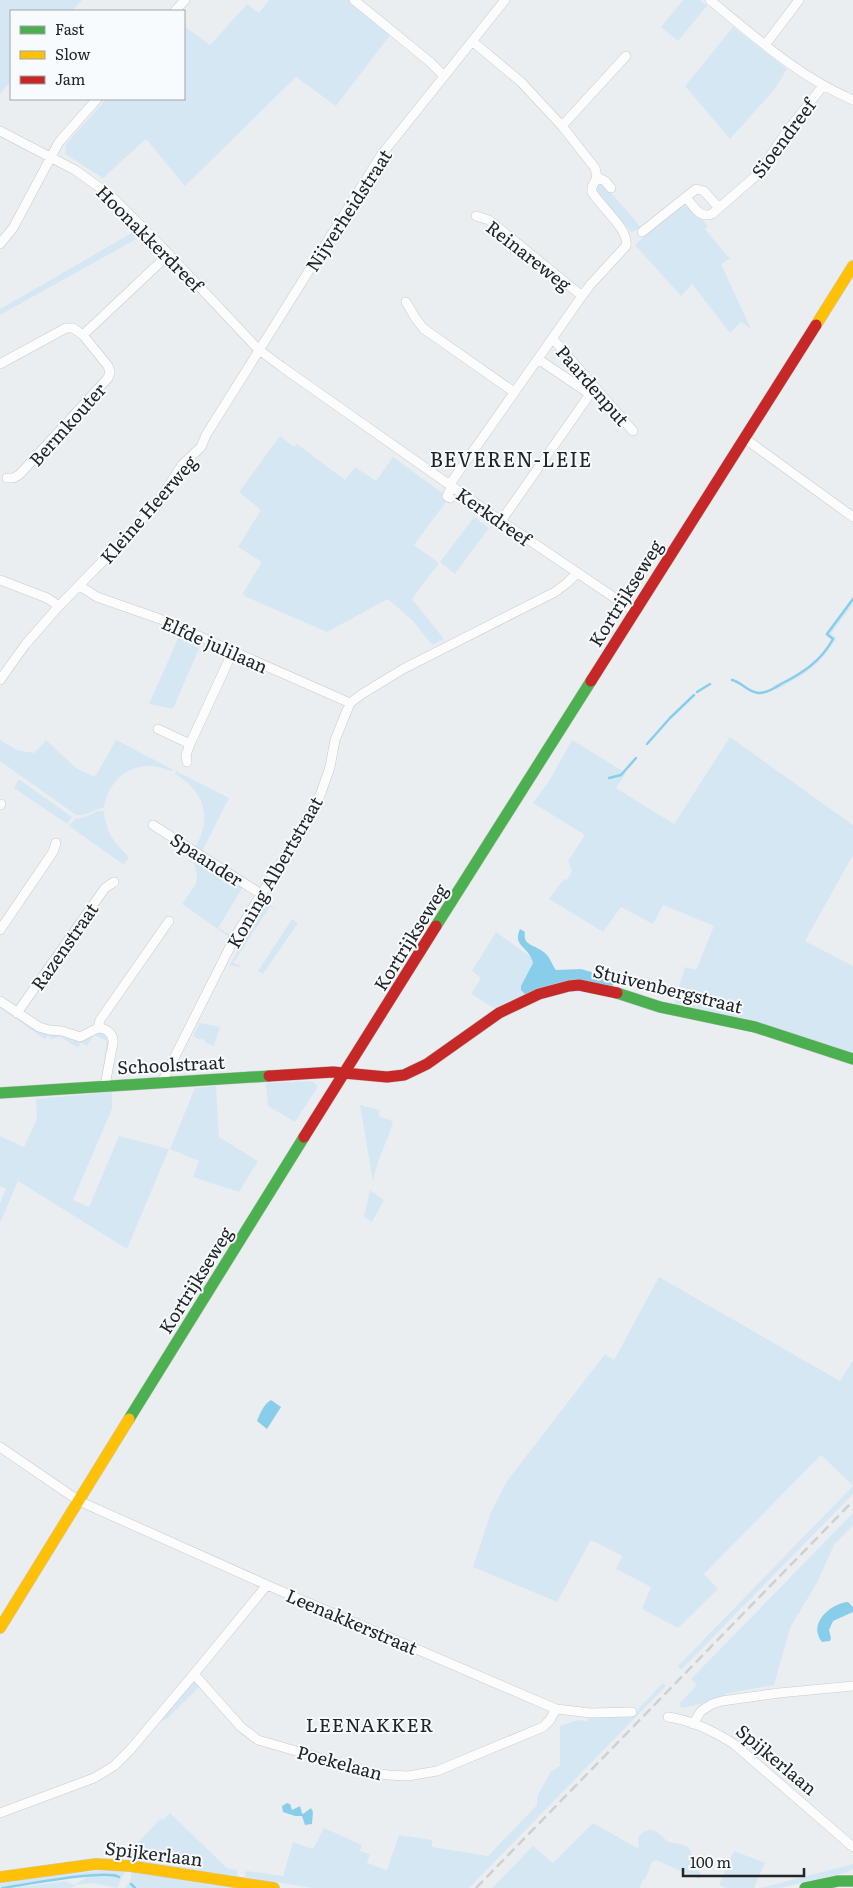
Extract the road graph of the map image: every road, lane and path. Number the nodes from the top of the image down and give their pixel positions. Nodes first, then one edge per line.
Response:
1 (185, 0) edge
2 (354, 0) edge
3 (505, 0) edge
4 (710, 0) edge
5 (799, 0) edge
6 (176, 10) edge
7 (472, 42) junction
8 (764, 45) junction
9 (626, 56) dead end
10 (444, 76) junction
11 (823, 86) junction
12 (96, 100) edge
13 (853, 100) edge
14 (562, 126) junction
15 (0, 131) edge
16 (50, 156) junction
17 (597, 177) junction
18 (612, 188) dead end
19 (686, 197) junction
20 (719, 208) junction
21 (476, 216) dead end
22 (642, 232) dead end
23 (0, 244) edge
24 (169, 254) junction
25 (853, 266) edge
26 (582, 296) junction
27 (406, 302) dead end
28 (83, 335) junction
29 (553, 338) junction
30 (258, 349) junction
31 (538, 359) junction
32 (0, 364) edge
33 (514, 392) junction
34 (593, 392) junction
35 (633, 431) dead end
36 (744, 438) junction
37 (7, 478) dead end
38 (450, 492) junction
39 (853, 517) edge
40 (501, 521) junction
41 (576, 573) junction
42 (0, 580) edge
43 (80, 586) junction
44 (59, 606) junction
45 (634, 611) junction
46 (233, 651) junction
47 (0, 680) edge
48 (350, 703) junction
49 (158, 729) dead end
50 (190, 744) junction
51 (187, 762) dead end
52 (153, 825) dead end
53 (56, 843) dead end
54 (114, 882) dead end
55 (260, 894) junction
56 (169, 921) dead end
57 (0, 930) edge
58 (0, 1001) edge
59 (17, 1013) junction
60 (98, 1028) junction
61 (853, 1059) edge
62 (345, 1071) junction
63 (162, 1082) junction
64 (105, 1085) junction
65 (0, 1093) edge
66 (0, 1447) edge
67 (79, 1501) junction
68 (267, 1585) junction
69 (0, 1628) edge
70 (194, 1674) junction
71 (853, 1686) edge
72 (556, 1709) junction
73 (632, 1712) dead end
74 (668, 1717) dead end
75 (693, 1724) junction
76 (0, 1813) edge
77 (853, 1847) edge
78 (0, 1876) edge
79 (853, 1881) edge
80 (274, 1888) edge
81 (805, 1888) edge

1 - 6 street
2 - 10 street
3 - 7 street, Nijverheidstraat
4 - 8 street
5 - 8 street
7 - 10 street, Nijverheidstraat
7 - 14 street
8 - 11 street
9 - 14 street
10 - 30 street, Nijverheidstraat
11 - 13 street
11 - 20 street, Sioendreef
12 - 16 street
14 - 17 street
15 - 16 street, Hoonakkerdreef
16 - 23 street
16 - 24 street, Hoonakkerdreef
17 - 18 street
17 - 26 street
19 - 20 street
19 - 20 street
19 - 22 street
21 - 26 street, Reinareweg
24 - 28 street
24 - 30 street, Hoonakkerdreef
25 - 36 main road, Kortrijkseweg
26 - 29 street
27 - 33 street
28 - 32 street
28 - 37 street, Bermkouter
29 - 31 street
29 - 34 street, Paardenput
30 - 38 street, Kerkdreef
30 - 43 street, Kleine Heerweg
31 - 33 street
31 - 34 street
33 - 38 street
34 - 35 street, Paardenput
34 - 40 street
36 - 39 street
36 - 45 main road, Kortrijkseweg
38 - 40 street, Kerkdreef
40 - 41 street, Kerkdreef
41 - 45 street, Kerkdreef
41 - 48 street
42 - 44 street
43 - 44 street, Kleine Heerweg
43 - 46 street, Elfde julilaan
44 - 47 street, Kleine Heerweg
45 - 62 main road, Kortrijkseweg
46 - 48 street, Elfde julilaan
46 - 50 street
48 - 55 street, Koning Albertstraat
49 - 50 street
50 - 51 street
52 - 55 street, Spaander
53 - 57 street
54 - 59 street, Razenstraat
55 - 63 street, Koning Albertstraat
56 - 60 street
58 - 59 street
59 - 60 street
60 - 64 street
61 - 62 main road, Stuivenbergstraat
62 - 63 main road, Schoolstraat
62 - 67 main road, Kortrijkseweg
63 - 64 main road, Schoolstraat
64 - 65 main road, Schoolstraat
66 - 67 street, Leenakkerstraat
67 - 68 street, Leenakkerstraat
67 - 69 main road, Kortrijkseweg
68 - 70 street
68 - 72 street, Leenakkerstraat
70 - 72 street, Poekelaan
70 - 76 street
71 - 75 street
72 - 73 street, Leenakkerstraat
74 - 75 street, Spijkerlaan
75 - 77 street, Spijkerlaan
78 - 80 main road, Spijkerlaan
79 - 81 main road

